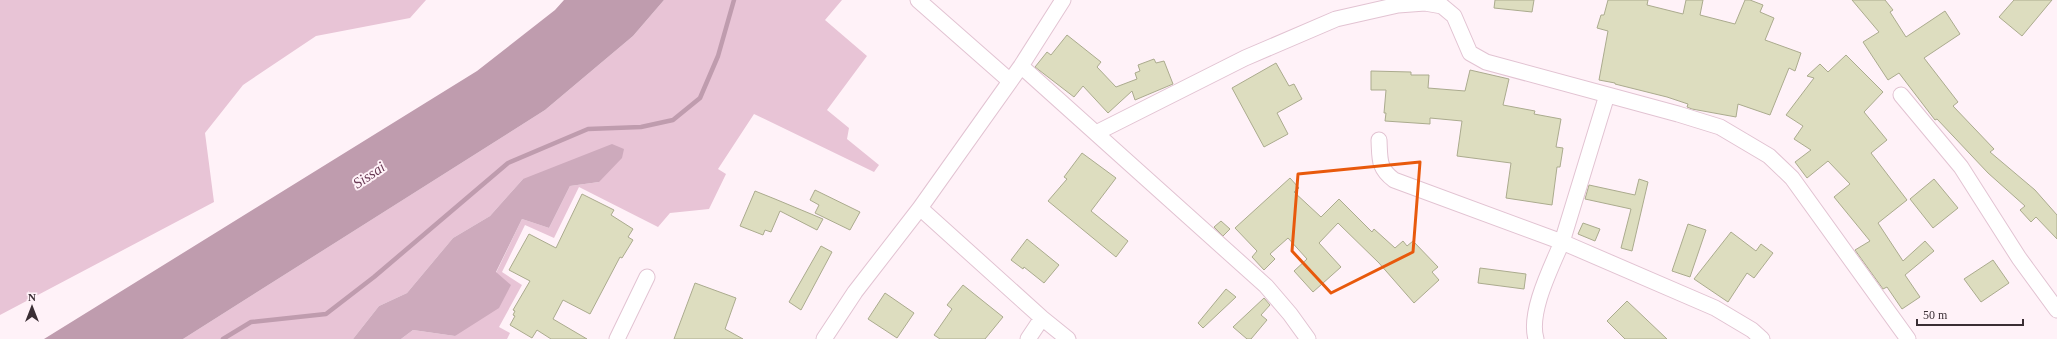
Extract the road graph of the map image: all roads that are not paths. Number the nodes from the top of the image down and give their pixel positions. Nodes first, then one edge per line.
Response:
1 (918, 0) edge
2 (1063, 0) edge
3 (1021, 66) junction
4 (1010, 81) junction
5 (1607, 94) junction
6 (1901, 94) dead end
7 (1096, 133) junction
8 (1379, 140) dead end
9 (920, 208) junction
10 (1562, 242) junction
11 (647, 277) dead end
12 (2057, 310) edge
13 (1042, 318) junction
14 (617, 339) edge
15 (824, 339) edge
16 (1028, 339) edge
17 (1068, 339) edge
18 (1308, 339) edge
19 (1536, 339) edge
20 (1762, 339) edge
21 (1908, 339) edge

1 - 4 street
2 - 3 street
3 - 4 street
3 - 7 street
4 - 9 street
5 - 7 street
5 - 10 street
5 - 21 street
6 - 12 street
7 - 18 street
8 - 10 street
9 - 13 street
9 - 15 street
10 - 19 street
10 - 20 street
11 - 14 street
13 - 16 street
13 - 17 street

